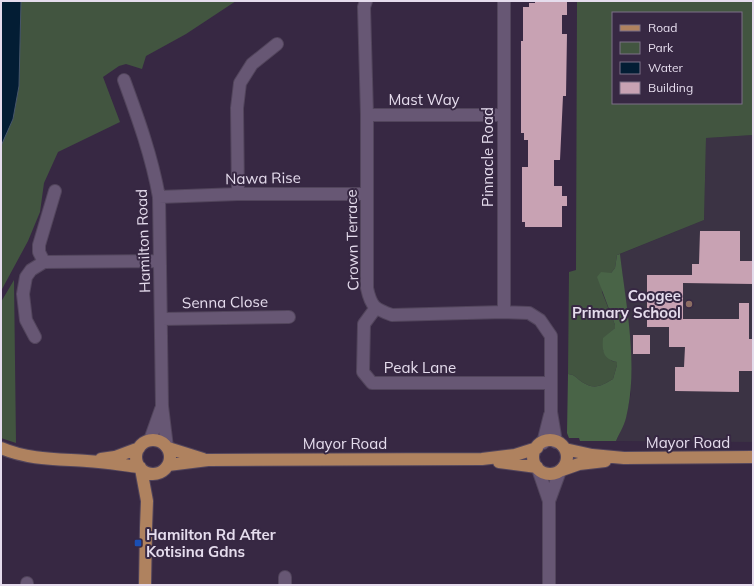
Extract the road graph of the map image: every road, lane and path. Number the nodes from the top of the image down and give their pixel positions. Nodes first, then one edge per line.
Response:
1 (366, 1) edge
2 (504, 1) edge
3 (277, 44) dead end
4 (124, 80) dead end
5 (367, 115) junction
6 (504, 115) junction
7 (56, 191) dead end
8 (238, 194) junction
9 (367, 194) junction
10 (159, 197) junction
11 (160, 261) junction
12 (44, 262) junction
13 (375, 309) junction
14 (504, 312) junction
15 (289, 317) dead end
16 (162, 319) junction
17 (35, 337) dead end
18 (550, 382) junction
19 (162, 406) junction
20 (551, 412) junction
21 (150, 440) junction
22 (540, 445) junction
23 (560, 445) junction
24 (1, 448) edge
25 (139, 448) junction
26 (167, 448) junction
27 (624, 458) junction
28 (753, 458) edge
29 (482, 459) junction
30 (208, 460) junction
31 (88, 461) junction
32 (140, 468) junction
33 (537, 468) junction
34 (164, 469) junction
35 (561, 470) junction
36 (147, 501) junction
37 (549, 501) junction
38 (145, 585) edge
39 (549, 585) edge

1 - 5 street, Crown Terrace
2 - 6 street, Pinnacle Road
3 - 8 street
4 - 10 street, Hamilton Road
5 - 6 street, Mast Way
5 - 9 street, Crown Terrace
6 - 14 street, Pinnacle Road
7 - 12 street
8 - 9 street, Nawa Rise
8 - 10 street, Nawa Rise
9 - 13 street, Crown Terrace
10 - 11 street, Hamilton Road
11 - 12 street
11 - 16 street, Hamilton Road
12 - 17 street
13 - 14 street
13 - 18 street, Peak Lane
14 - 18 street
15 - 16 street, Senna Close
16 - 19 street, Hamilton Road
18 - 20 street
19 - 21 street, Hamilton Road
19 - 26 street, Hamilton Road
20 - 22 street
20 - 23 street
21 - 25 main road
21 - 26 main road
22 - 23 main road
22 - 29 main road, Mayor Road
22 - 33 main road
23 - 27 main road, Mayor Road
23 - 35 main road
24 - 31 main road
25 - 31 main road
25 - 32 main road
26 - 30 main road, Mayor Road
26 - 34 main road
27 - 28 main road, Mayor Road
27 - 35 main road, Mayor Road
29 - 30 main road, Mayor Road
29 - 33 main road, Mayor Road
30 - 34 main road, Mayor Road
31 - 32 main road
32 - 34 main road
32 - 36 main road
33 - 35 main road
33 - 37 street
34 - 36 main road
35 - 37 street
36 - 38 main road
37 - 39 street

